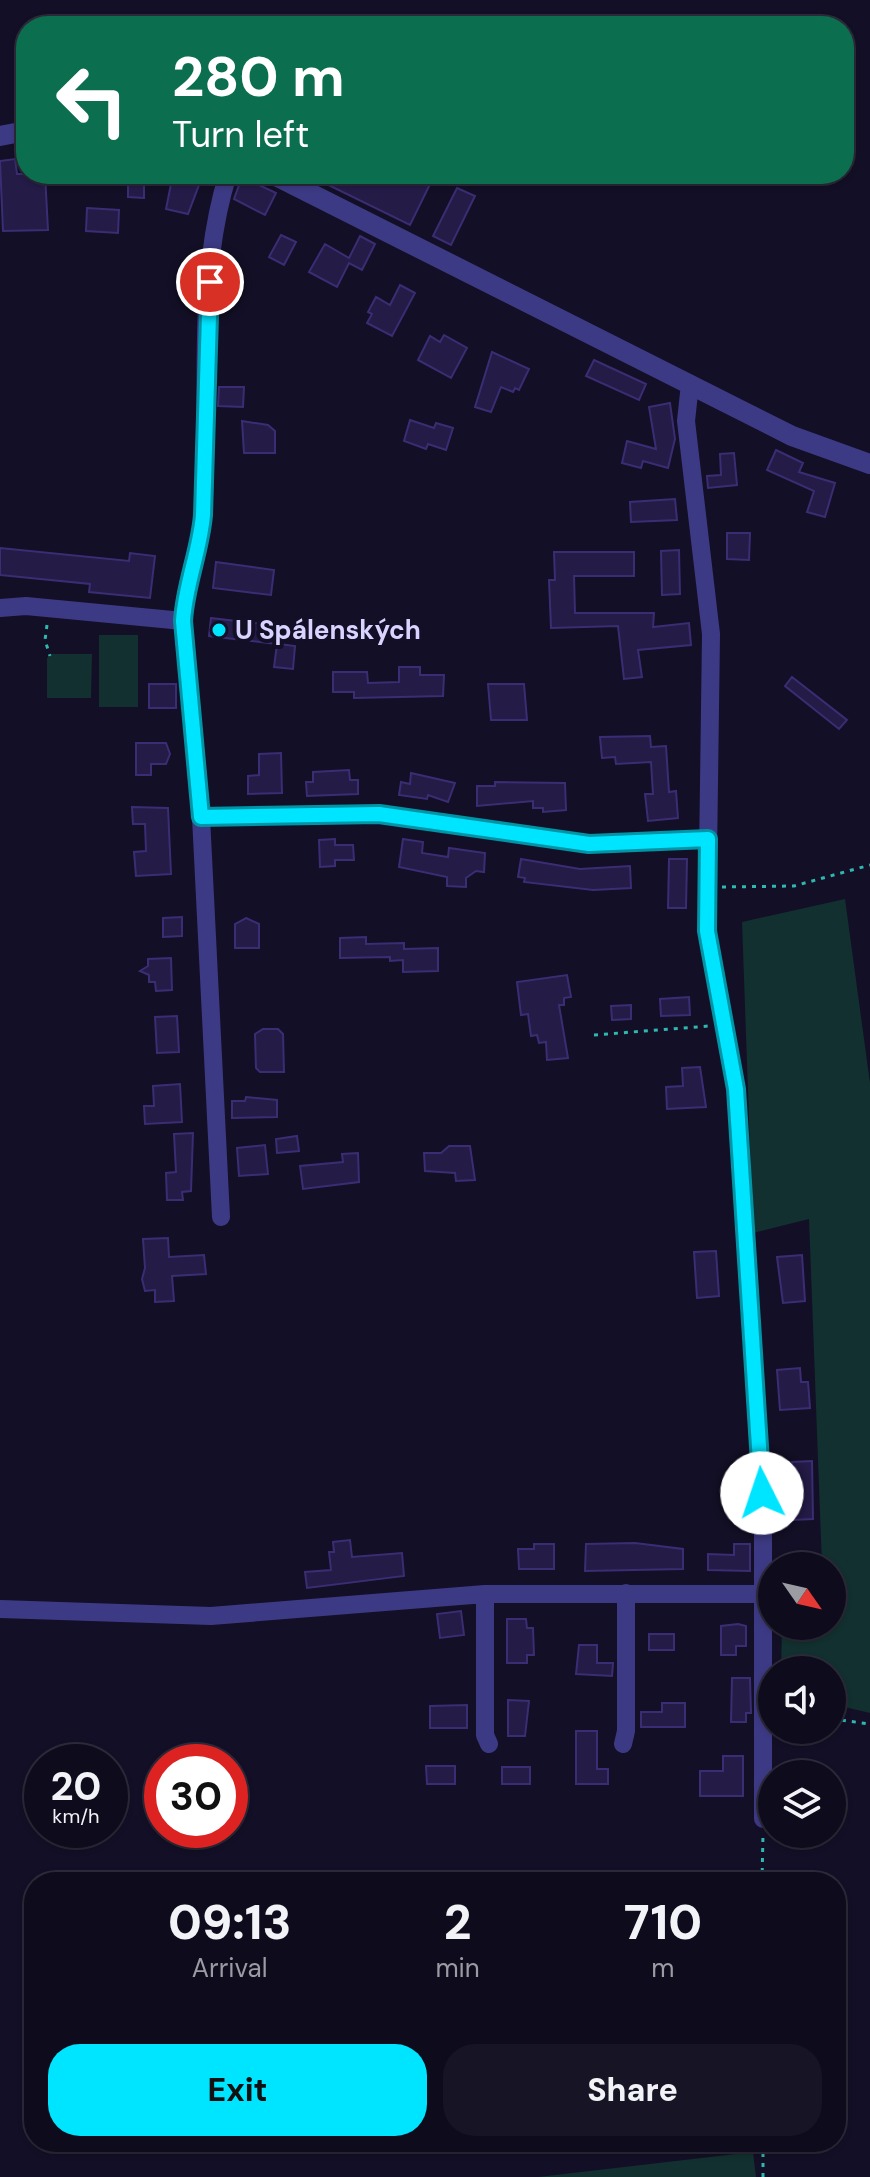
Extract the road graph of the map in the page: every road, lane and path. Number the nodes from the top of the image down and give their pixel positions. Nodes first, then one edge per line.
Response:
1 (226, 184) edge
2 (292, 184) edge
3 (690, 384) junction
4 (870, 464) edge
5 (0, 608) edge
6 (49, 608) junction
7 (183, 621) junction
8 (50, 656) dead end
9 (201, 817) junction
10 (708, 839) junction
11 (870, 865) edge
12 (707, 887) junction
13 (725, 1025) junction
14 (594, 1035) dead end
15 (221, 1217) dead end
16 (764, 1552) edge
17 (626, 1593) junction
18 (485, 1594) junction
19 (758, 1594) edge
20 (0, 1609) edge
21 (765, 1640) edge
22 (846, 1721) edge
23 (870, 1724) edge
24 (489, 1744) dead end
25 (623, 1744) dead end
26 (764, 1760) edge
27 (763, 1848) edge
28 (762, 1872) edge
29 (763, 2152) edge
30 (763, 2177) edge

1 - 7 street
2 - 3 street
3 - 4 street
3 - 10 street
5 - 6 street
6 - 7 street
6 - 8 path
7 - 9 street
9 - 10 street
9 - 15 street
10 - 12 street
11 - 12 path
12 - 13 street
13 - 14 path
13 - 16 street
17 - 18 street
17 - 19 street
17 - 25 street
18 - 20 street
18 - 24 street
21 - 26 street
22 - 23 path
27 - 28 path
29 - 30 path

